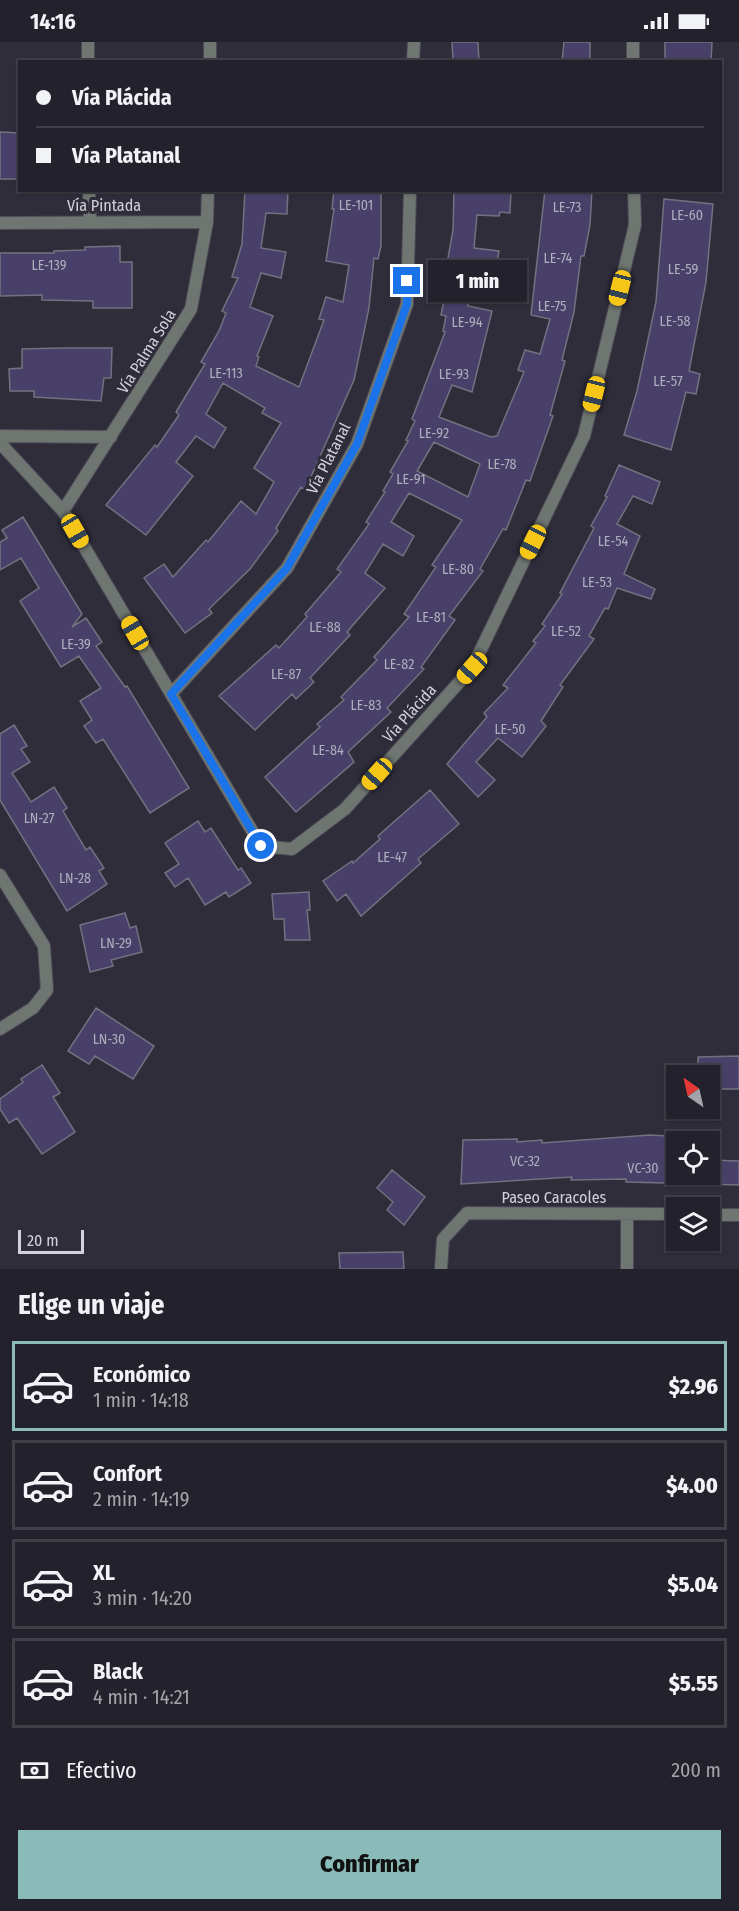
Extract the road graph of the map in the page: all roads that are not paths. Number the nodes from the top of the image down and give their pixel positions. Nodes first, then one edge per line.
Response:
1 (88, 42) edge
2 (210, 42) edge
3 (414, 42) edge
4 (633, 42) edge
5 (88, 60) edge
6 (210, 60) edge
7 (413, 60) edge
8 (633, 60) edge
9 (89, 192) edge
10 (208, 192) edge
11 (410, 192) edge
12 (634, 192) edge
13 (90, 222) junction
14 (207, 222) junction
15 (0, 223) edge
16 (0, 436) edge
17 (111, 437) junction
18 (0, 443) edge
19 (63, 510) junction
20 (171, 694) junction
21 (0, 875) edge
22 (0, 1029) edge
23 (627, 1214) junction
24 (666, 1214) edge
25 (720, 1215) edge
26 (739, 1215) edge
27 (441, 1269) edge
28 (627, 1269) edge

1 - 5 street
2 - 6 street
3 - 7 street
4 - 8 street
9 - 13 street
10 - 14 street, Vía Palma Sola
11 - 20 street, Vía Platanal
12 - 20 street, Vía Plácida
13 - 14 street, Vía Pintada
13 - 15 street, Vía Pintada
14 - 17 street, Vía Palma Sola
16 - 17 street
17 - 19 street, Vía Palma Sola
18 - 19 street, Vía Plácida
19 - 20 street, Vía Plácida
21 - 22 street
23 - 24 street, Paseo Caracoles
23 - 27 street, Paseo Caracoles
23 - 28 street
25 - 26 street

